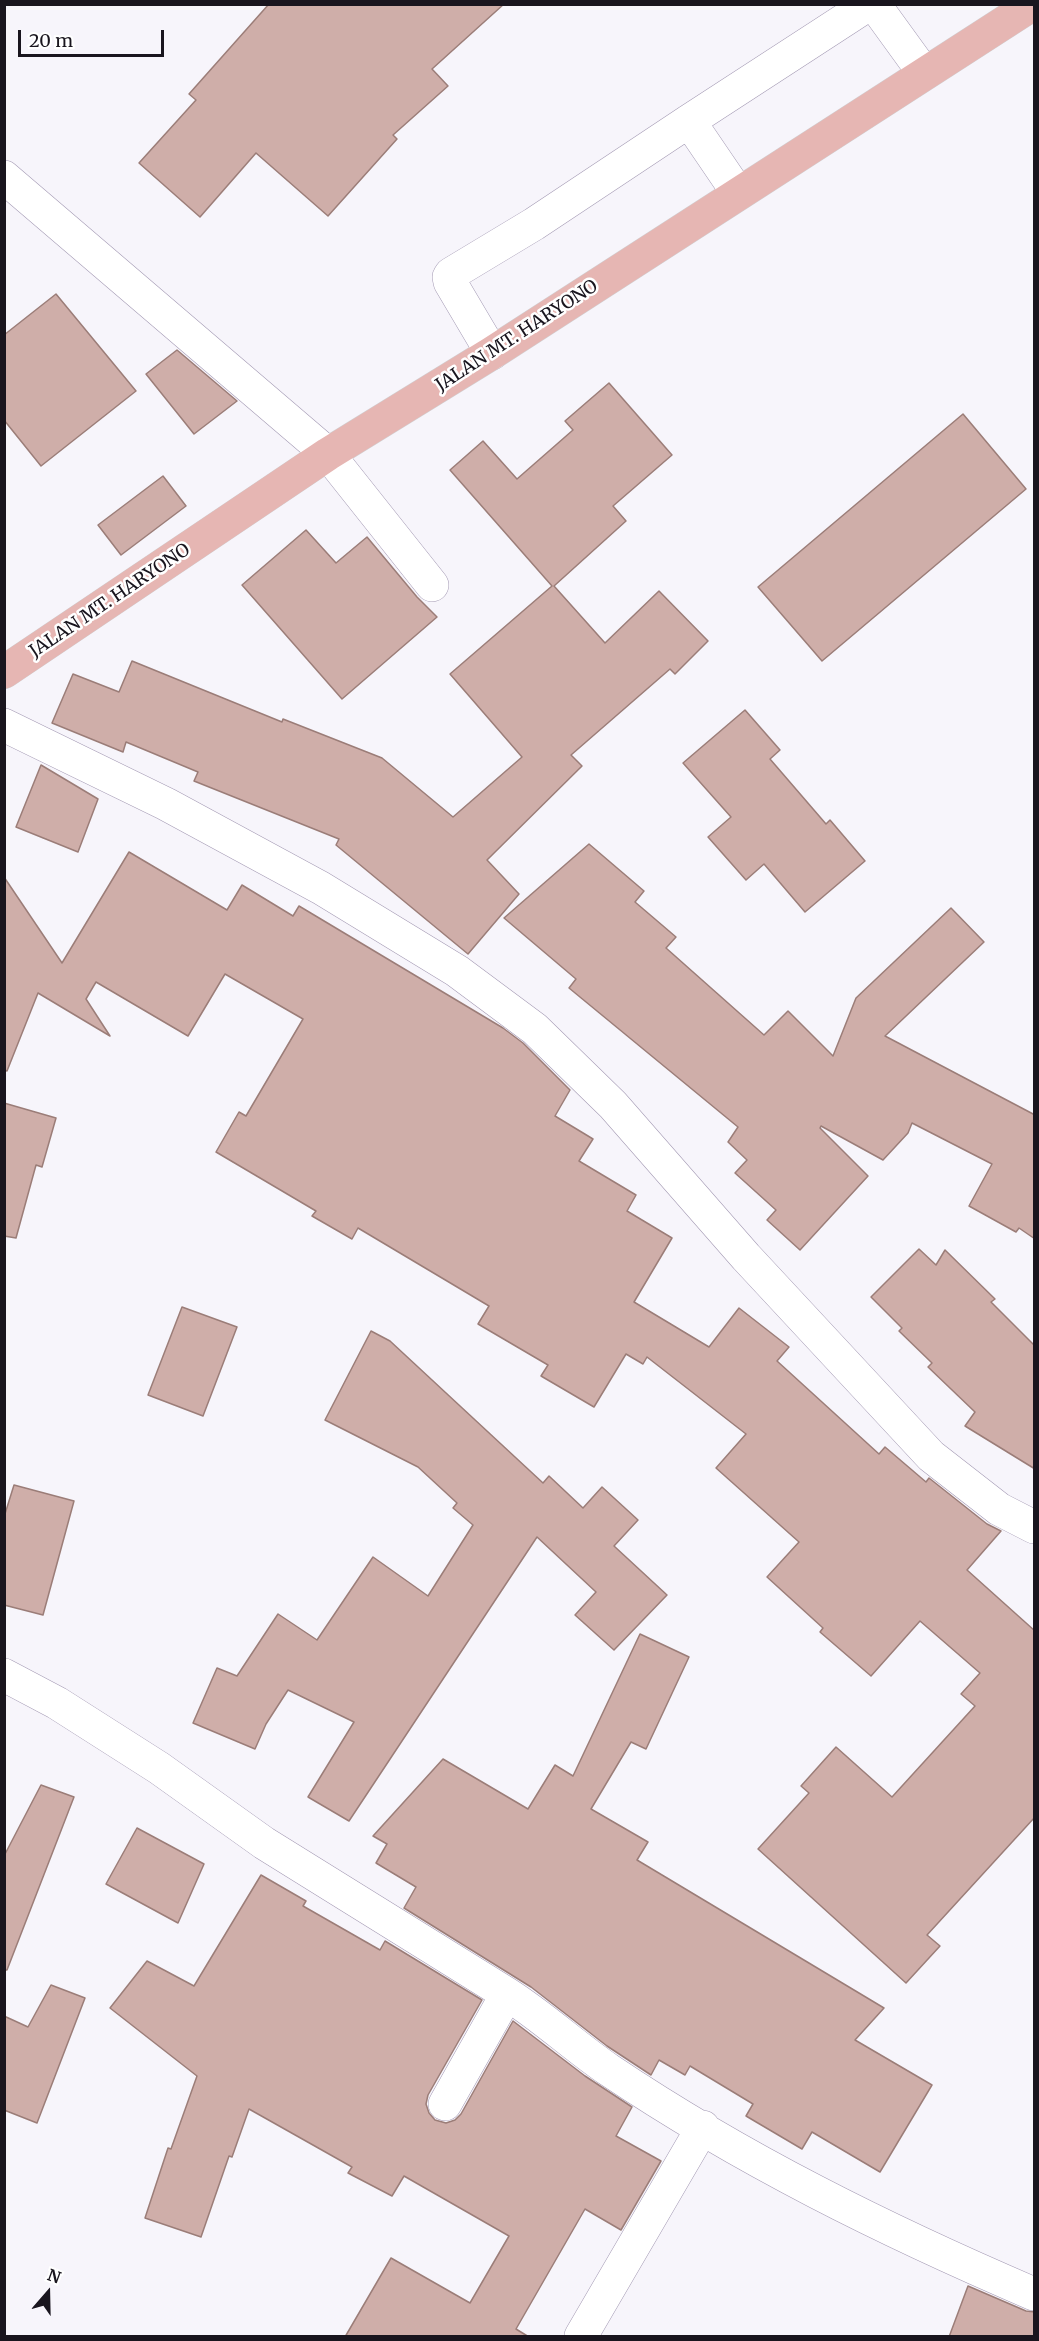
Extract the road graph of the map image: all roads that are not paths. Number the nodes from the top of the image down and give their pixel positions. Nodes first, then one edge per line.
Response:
1 (1033, 4) edge
2 (878, 12) edge
3 (924, 73) junction
4 (699, 134) junction
5 (4, 177) edge
6 (738, 193) junction
7 (485, 340) junction
8 (328, 454) junction
9 (432, 585) dead end
10 (4, 672) edge
11 (4, 725) edge
12 (1035, 1527) edge
13 (4, 1675) edge
14 (507, 1994) junction
15 (445, 2104) dead end
16 (703, 2127) junction
17 (1035, 2294) edge
18 (581, 2337) edge

1 - 3 main road, JALAN MT. HARYONO
2 - 3 street
2 - 4 street
3 - 6 main road, JALAN MT. HARYONO
4 - 6 street
4 - 7 street
5 - 8 street
6 - 7 main road, JALAN MT. HARYONO
7 - 8 main road, JALAN MT. HARYONO
8 - 9 street
8 - 10 main road, JALAN MT. HARYONO
11 - 12 street
13 - 14 street
14 - 15 street
14 - 16 street
16 - 17 street
16 - 18 street

